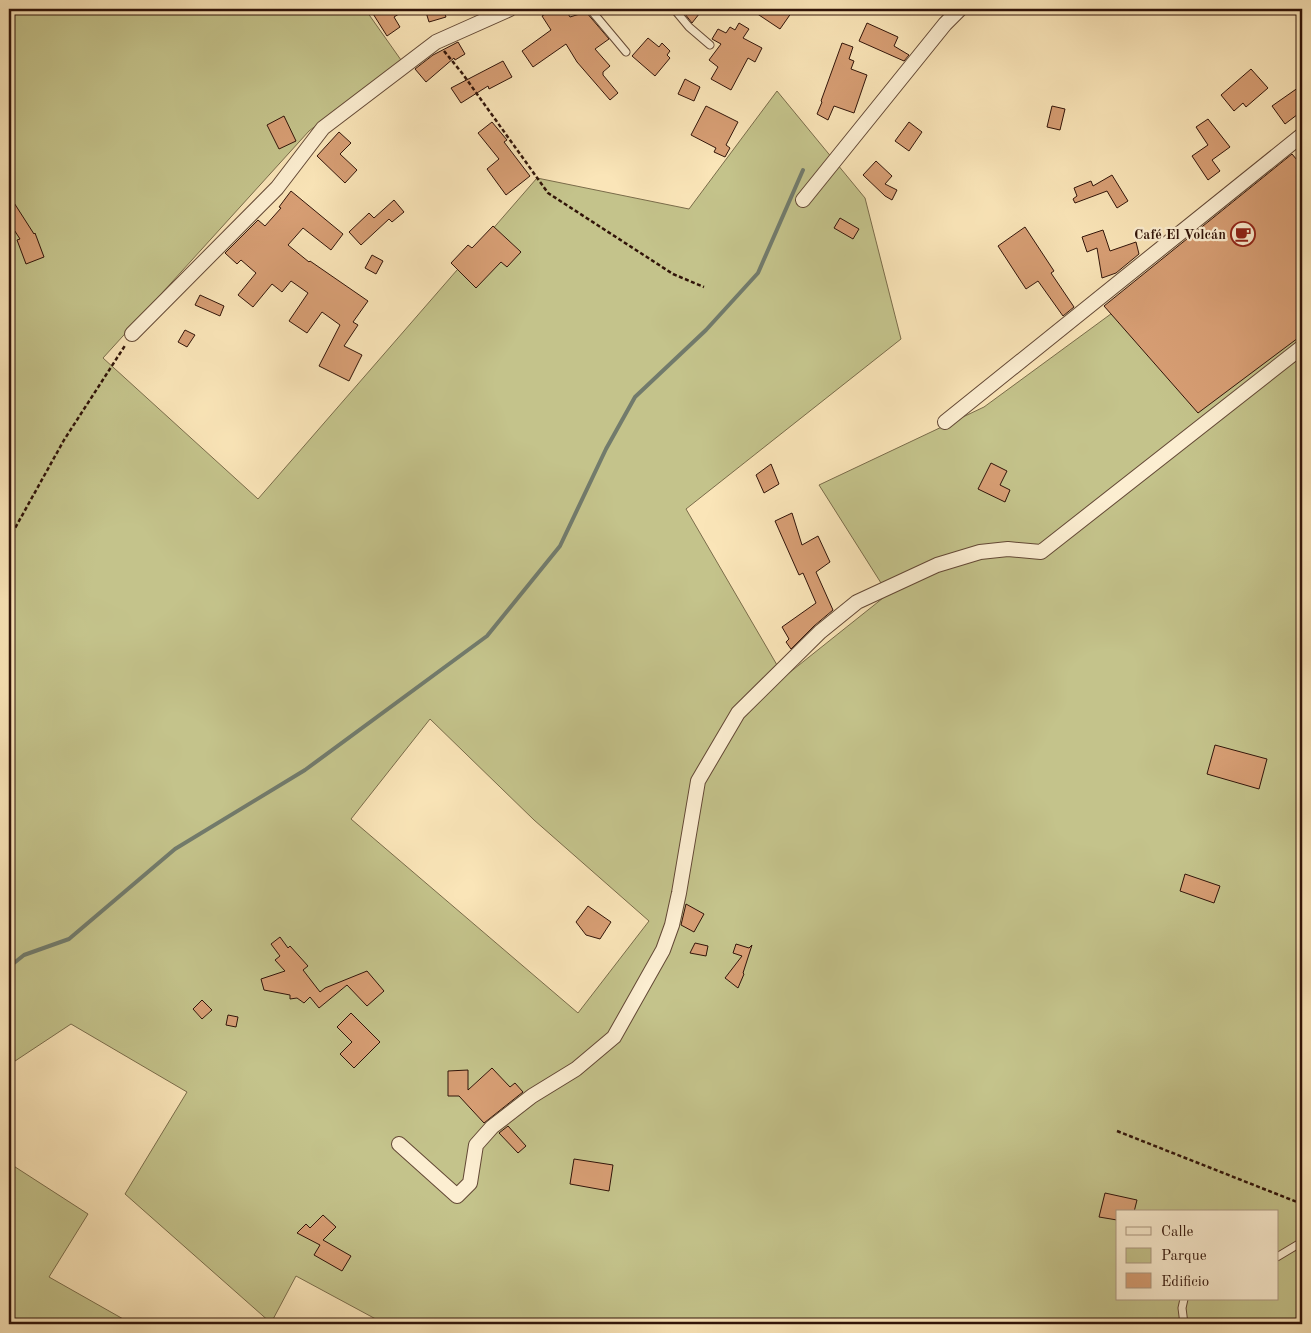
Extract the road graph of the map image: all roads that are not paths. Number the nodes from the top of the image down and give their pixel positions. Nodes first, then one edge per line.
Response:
1 (510, 9) edge
2 (590, 9) edge
3 (674, 9) edge
4 (960, 9) edge
5 (710, 45) dead end
6 (626, 52) dead end
7 (1302, 135) edge
8 (803, 200) dead end
9 (132, 334) road end
10 (1302, 347) edge
11 (945, 422) dead end
12 (399, 1144) dead end
13 (1302, 1242) edge
14 (1278, 1255) edge
15 (1184, 1300) edge
16 (1184, 1324) edge

1 - 9 street
2 - 6 lane
3 - 5 lane
4 - 8 street
7 - 11 street
10 - 12 street
13 - 14 lane
15 - 16 lane

